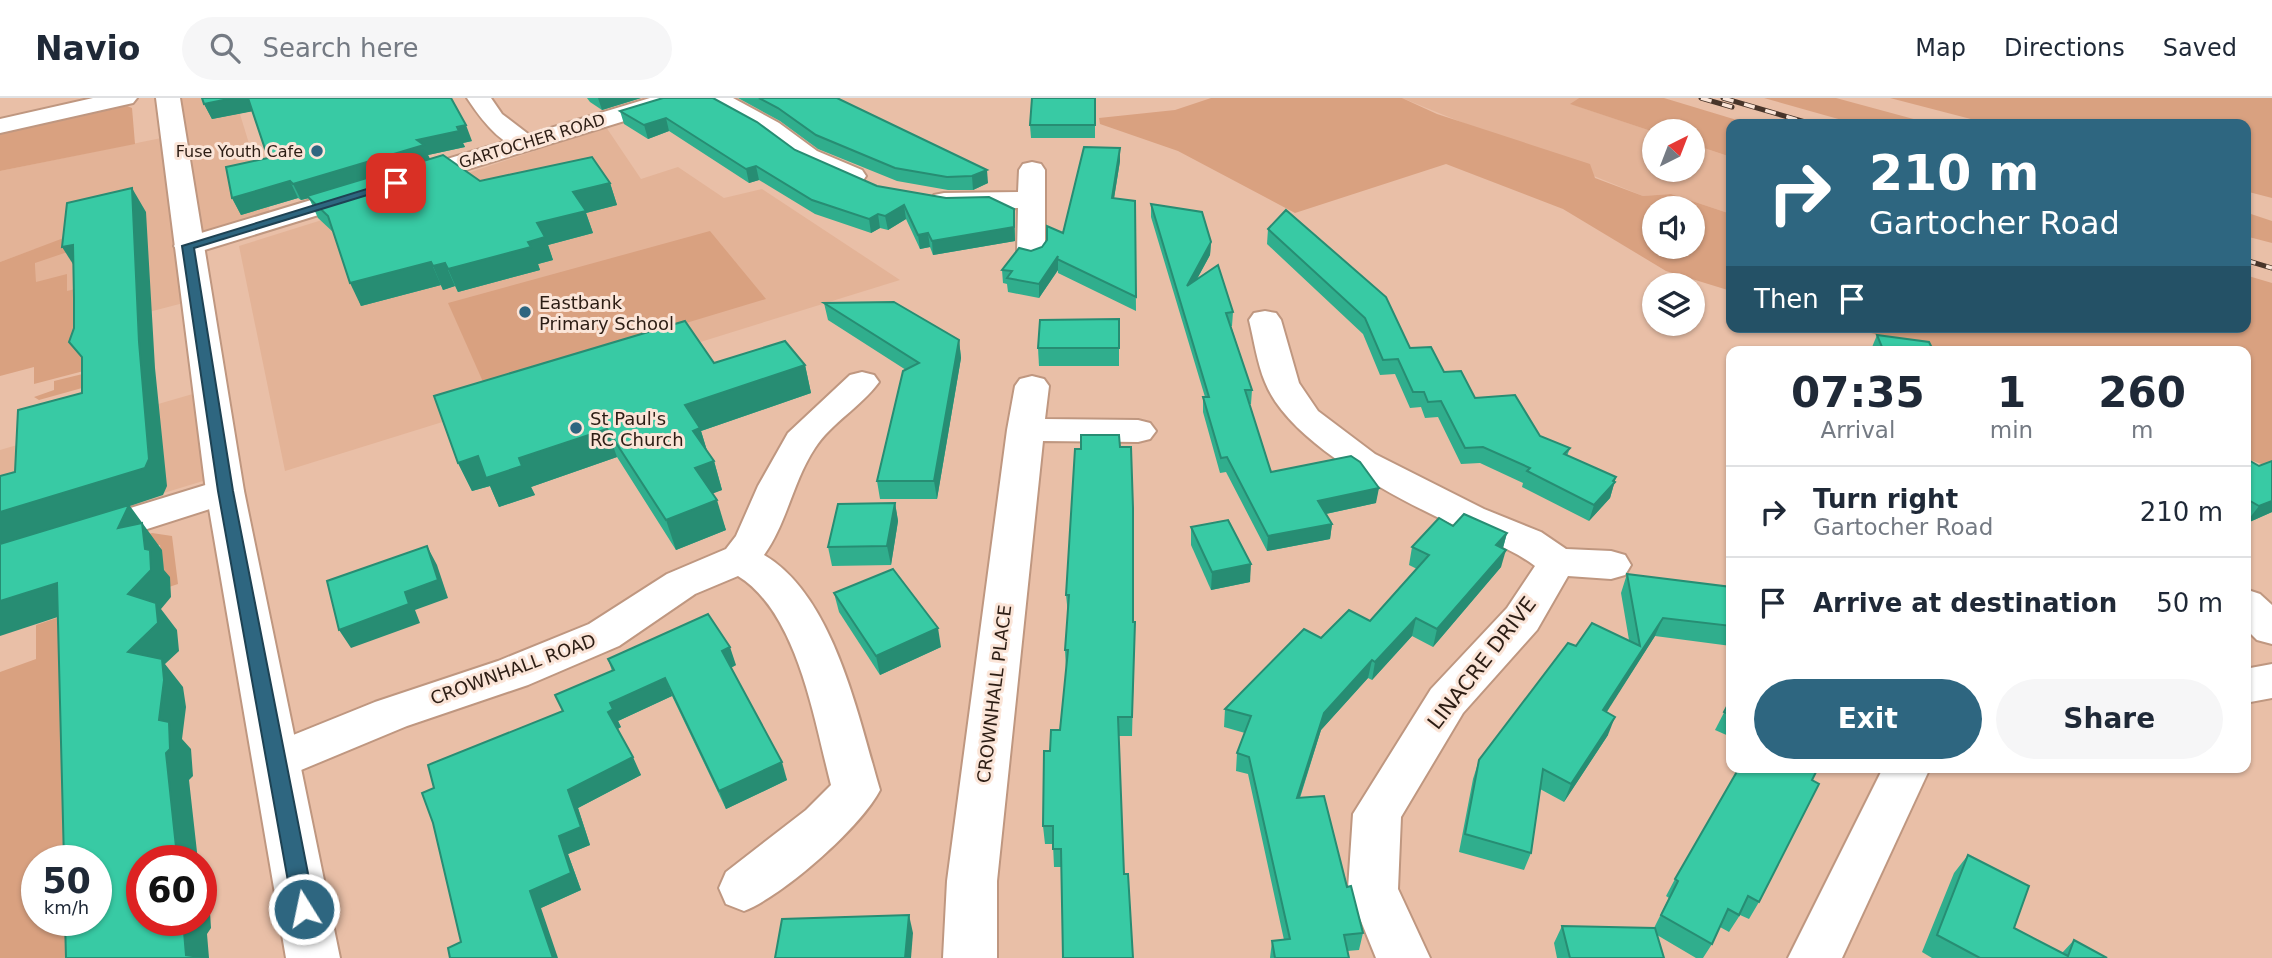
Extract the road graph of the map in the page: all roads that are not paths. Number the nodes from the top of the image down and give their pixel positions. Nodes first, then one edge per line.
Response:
1 (125, 98) edge
2 (168, 98) edge
3 (480, 98) edge
4 (675, 98) edge
5 (715, 98) edge
6 (0, 126) edge
7 (527, 143) junction
8 (1032, 170) dead end
9 (880, 187) edge
10 (925, 197) edge
11 (1030, 200) junction
12 (188, 246) junction
13 (1031, 253) edge
14 (1265, 320) dead end
15 (862, 382) dead end
16 (1032, 386) dead end
17 (1025, 430) junction
18 (1138, 431) dead end
19 (225, 491) junction
20 (740, 559) junction
21 (0, 562) edge
22 (1557, 562) junction
23 (1611, 565) dead end
24 (2251, 610) edge
25 (2272, 629) edge
26 (2272, 681) edge
27 (2251, 685) edge
28 (277, 761) junction
29 (1905, 773) edge
30 (744, 888) dead end
31 (313, 958) edge
32 (970, 958) edge
33 (1403, 958) edge
34 (1815, 958) edge

1 - 6 street
2 - 12 street
3 - 7 street
4 - 7 street, GARTOCHER ROAD
5 - 9 street
7 - 12 street, GARTOCHER ROAD
8 - 11 street
10 - 11 street
11 - 13 street
12 - 19 street
14 - 22 street
15 - 20 street
16 - 17 street, CROWNHALL PLACE
17 - 18 street
17 - 32 street, CROWNHALL PLACE
19 - 21 street
19 - 28 street
20 - 28 street, CROWNHALL ROAD
20 - 30 street
22 - 23 street
22 - 33 street, LINACRE DRIVE
24 - 25 street
26 - 27 street
28 - 31 street
29 - 34 street

